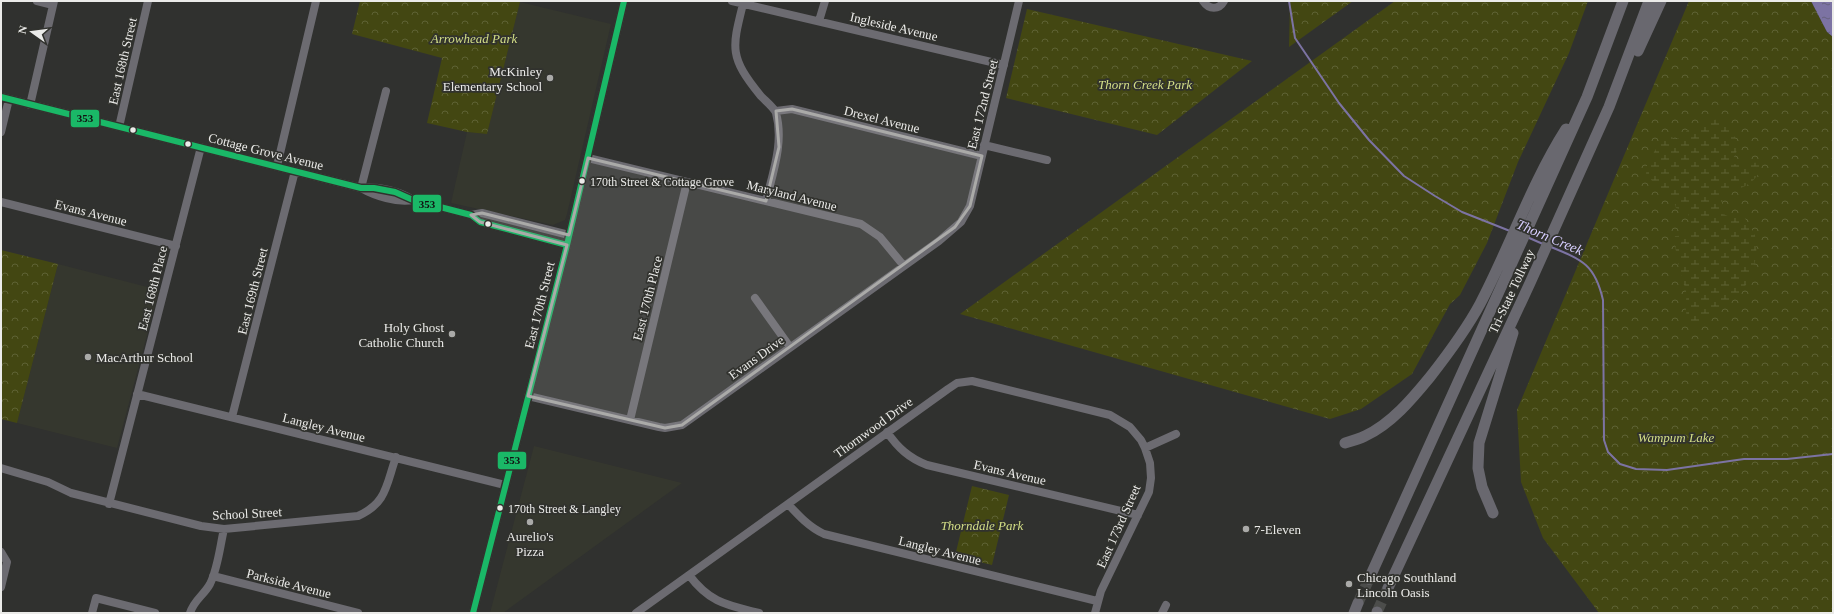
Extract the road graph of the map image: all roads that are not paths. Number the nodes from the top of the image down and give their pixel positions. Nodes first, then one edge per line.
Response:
1 (37, 1) edge
2 (148, 1) edge
3 (316, 1) edge
4 (624, 1) edge
5 (732, 1) edge
6 (824, 1) edge
7 (1019, 1) edge
8 (1203, 1) edge
9 (1224, 1) edge
10 (1623, 1) edge
11 (1649, 1) edge
12 (1661, 1) edge
13 (54, 3) edge
14 (743, 4) junction
15 (820, 21) junction
16 (1004, 65) junction
17 (386, 91) dead end
18 (1, 97) edge
19 (10, 100) junction
20 (30, 104) junction
21 (1609, 107) junction
22 (776, 111) junction
23 (119, 127) junction
24 (1, 132) edge
25 (984, 146) junction
26 (201, 147) junction
27 (982, 156) junction
28 (588, 158) junction
29 (1047, 160) dead end
30 (277, 166) junction
31 (295, 171) junction
32 (687, 182) junction
33 (361, 188) junction
34 (766, 200) junction
35 (1, 202) edge
36 (968, 212) joint
37 (471, 215) junction
38 (569, 235) junction
39 (567, 245) junction
40 (176, 246) junction
41 (904, 266) junction
42 (1502, 271) junction
43 (755, 298) dead end
44 (1523, 298) junction
45 (790, 347) junction
46 (137, 394) junction
47 (528, 396) junction
48 (232, 417) junction
49 (630, 420) junction
50 (887, 432) junction
51 (1176, 434) dead end
52 (1345, 443) dead end
53 (1145, 448) junction
54 (396, 457) junction
55 (1, 468) edge
56 (505, 485) junction
57 (109, 504) junction
58 (788, 504) junction
59 (1493, 513) dead end
60 (1138, 515) junction
61 (224, 529) junction
62 (1, 552) edge
63 (689, 575) junction
64 (213, 576) junction
65 (1369, 579) tunnel mouth
66 (1, 587) edge
67 (1388, 588) tunnel mouth
68 (1097, 601) junction
69 (92, 613) edge
70 (155, 613) edge
71 (190, 613) edge
72 (358, 613) edge
73 (473, 613) edge
74 (636, 613) edge
75 (759, 613) edge
76 (1095, 613) edge

1 - 13 street
2 - 23 street, East 168th Street
3 - 30 street
4 - 28 street, East 170th Street
5 - 14 street, Ingleside Avenue
6 - 15 street
7 - 16 street, East 172nd Street
8 - 9 street
10 - 42 highway
11 - 21 highway, Tri-State Tollway
12 - 21 highway
13 - 20 street
14 - 15 street, Ingleside Avenue
14 - 22 street
15 - 16 street, Ingleside Avenue
16 - 25 street, East 172nd Street
17 - 33 street
18 - 19 street, Cottage Grove Avenue
19 - 20 street, Cottage Grove Avenue
19 - 24 street
20 - 23 street, Cottage Grove Avenue
21 - 44 highway, Tri-State Tollway
22 - 27 street, Drexel Avenue
22 - 34 street
23 - 26 street, Cottage Grove Avenue
25 - 27 street, East 172nd Street
25 - 29 street
26 - 30 street, Cottage Grove Avenue
26 - 40 street, East 168th Place
27 - 36 street, East 172nd Street
28 - 32 street, Maryland Avenue
28 - 38 street, East 170th Street
30 - 31 street, Cottage Grove Avenue
31 - 33 street, Cottage Grove Avenue
31 - 48 street, East 169th Street
32 - 34 street, Maryland Avenue
32 - 49 street, East 170th Place
33 - 37 street, Cottage Grove Avenue
34 - 41 street, Maryland Avenue
35 - 40 street, Evans Avenue
36 - 41 street, Evans Drive
37 - 38 street, Cottage Grove Avenue
37 - 39 street, Cottage Grove Avenue
38 - 39 street, East 170th Street
39 - 47 street, East 170th Street
40 - 46 street, East 168th Place
41 - 45 street, Evans Drive
42 - 52 highway
42 - 65 highway, Tri-State Tollway
43 - 45 street
44 - 59 highway
44 - 67 highway, Tri-State Tollway
45 - 49 street, Evans Drive
46 - 48 street, Langley Avenue
46 - 57 street, East 168th Place
47 - 49 street, Evans Drive
47 - 56 street, East 170th Street
48 - 54 street, Langley Avenue
50 - 53 street, Thornwood Drive
50 - 58 street, Thornwood Drive
50 - 60 street, Evans Avenue
51 - 53 street
53 - 60 street, East 173rd Street
54 - 56 street, Langley Avenue
54 - 61 street, School Street
55 - 57 street, School Street
56 - 73 street, East 170th Street
57 - 61 street, School Street
58 - 63 street, Thornwood Drive
58 - 68 street, Langley Avenue
60 - 68 street, East 173rd Street
61 - 64 street
62 - 66 street
63 - 74 street, Thornwood Drive
63 - 75 street
64 - 71 street
64 - 72 street, Parkside Avenue
68 - 76 street, East 173rd Street
69 - 70 street

